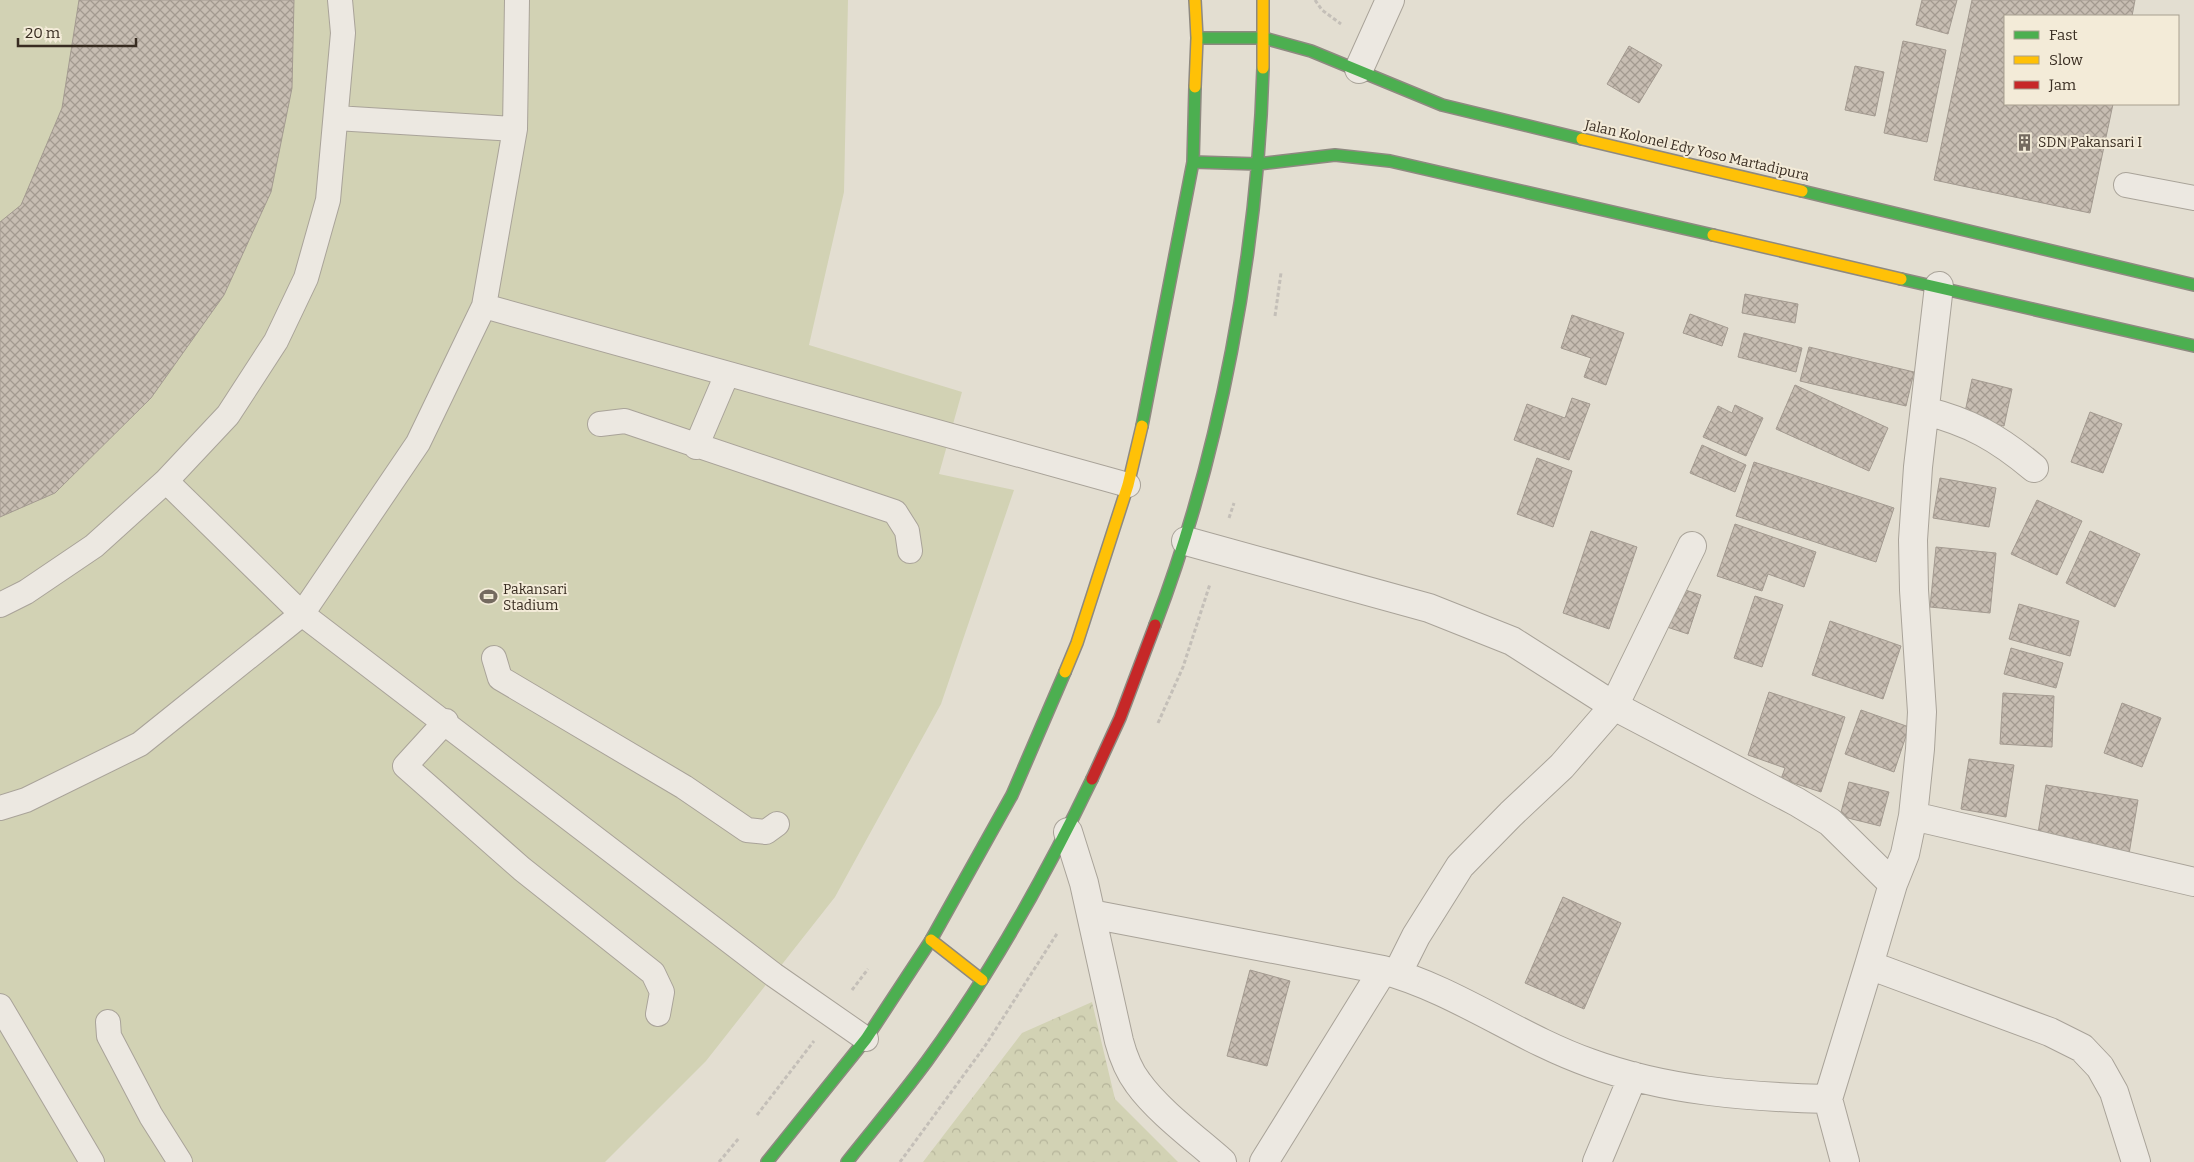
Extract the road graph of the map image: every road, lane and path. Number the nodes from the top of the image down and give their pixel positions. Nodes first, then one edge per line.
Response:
1 (340, 0) edge
2 (517, 0) edge
3 (1195, 0) edge
4 (1263, 0) edge
5 (1390, 0) edge
6 (1197, 38) junction
7 (1264, 38) junction
8 (1359, 69) junction
9 (336, 118) junction
10 (515, 129) junction
11 (1193, 162) junction
12 (1258, 164) junction
13 (2126, 185) dead end
14 (2194, 198) edge
15 (2194, 285) edge
16 (1939, 286) junction
17 (484, 306) junction
18 (2194, 346) edge
19 (727, 374) junction
20 (1925, 411) junction
21 (600, 424) dead end
22 (696, 446) junction
23 (2034, 468) dead end
24 (166, 481) junction
25 (1128, 485) junction
26 (1186, 541) junction
27 (1692, 546) dead end
28 (910, 551) dead end
29 (0, 605) edge
30 (302, 614) junction
31 (494, 658) dead end
32 (1614, 706) junction
33 (446, 721) junction
34 (0, 808) edge
35 (1913, 816) junction
36 (777, 824) dead end
37 (1068, 832) junction
38 (2194, 882) edge
39 (1893, 884) junction
40 (1091, 914) junction
41 (931, 940) junction
42 (870, 965) dead end
43 (1870, 965) junction
44 (1390, 972) junction
45 (982, 980) junction
46 (0, 1006) edge
47 (658, 1014) dead end
48 (833, 1016) junction
49 (108, 1022) dead end
50 (866, 1039) junction
51 (1633, 1076) junction
52 (1828, 1099) junction
53 (755, 1118) dead end
54 (743, 1133) dead end
55 (92, 1162) edge
56 (180, 1162) edge
57 (719, 1162) edge
58 (767, 1162) edge
59 (847, 1162) edge
60 (1222, 1162) edge
61 (1264, 1162) edge
62 (1597, 1162) edge
63 (1845, 1162) edge
64 (2136, 1162) edge

1 - 9 lane
2 - 10 lane
3 - 6 main road
4 - 7 main road
5 - 8 street
6 - 7 main road, Jalan Kolonel Edy Yoso Martadipura
6 - 11 main road
7 - 8 main road, Jalan Kolonel Edy Yoso Martadipura
7 - 12 main road
8 - 15 main road, Jalan Kolonel Edy Yoso Martadipura
9 - 10 lane
9 - 24 lane
10 - 17 lane
11 - 12 main road
11 - 25 main road
12 - 16 main road
12 - 26 main road
13 - 14 lane
16 - 18 main road
16 - 20 street
17 - 19 lane
17 - 30 lane
19 - 22 lane
19 - 25 lane
20 - 23 street
20 - 35 street
21 - 22 lane
22 - 28 lane
24 - 29 lane
24 - 30 lane
25 - 41 main road
26 - 32 street
26 - 37 main road
27 - 32 street
30 - 33 lane
30 - 34 lane
31 - 36 lane
32 - 39 street
32 - 44 street
33 - 47 lane
33 - 48 lane
35 - 38 street
35 - 39 street
37 - 40 street
37 - 45 main road
39 - 43 street
40 - 44 street
40 - 60 street
41 - 45 main road
41 - 50 main road
42 - 48 path
43 - 52 street
43 - 64 street
44 - 51 street
44 - 61 street
45 - 59 main road
46 - 55 lane
48 - 50 lane
48 - 53 path
49 - 56 lane
50 - 58 main road
51 - 52 street
51 - 62 street
52 - 63 street
54 - 57 path

